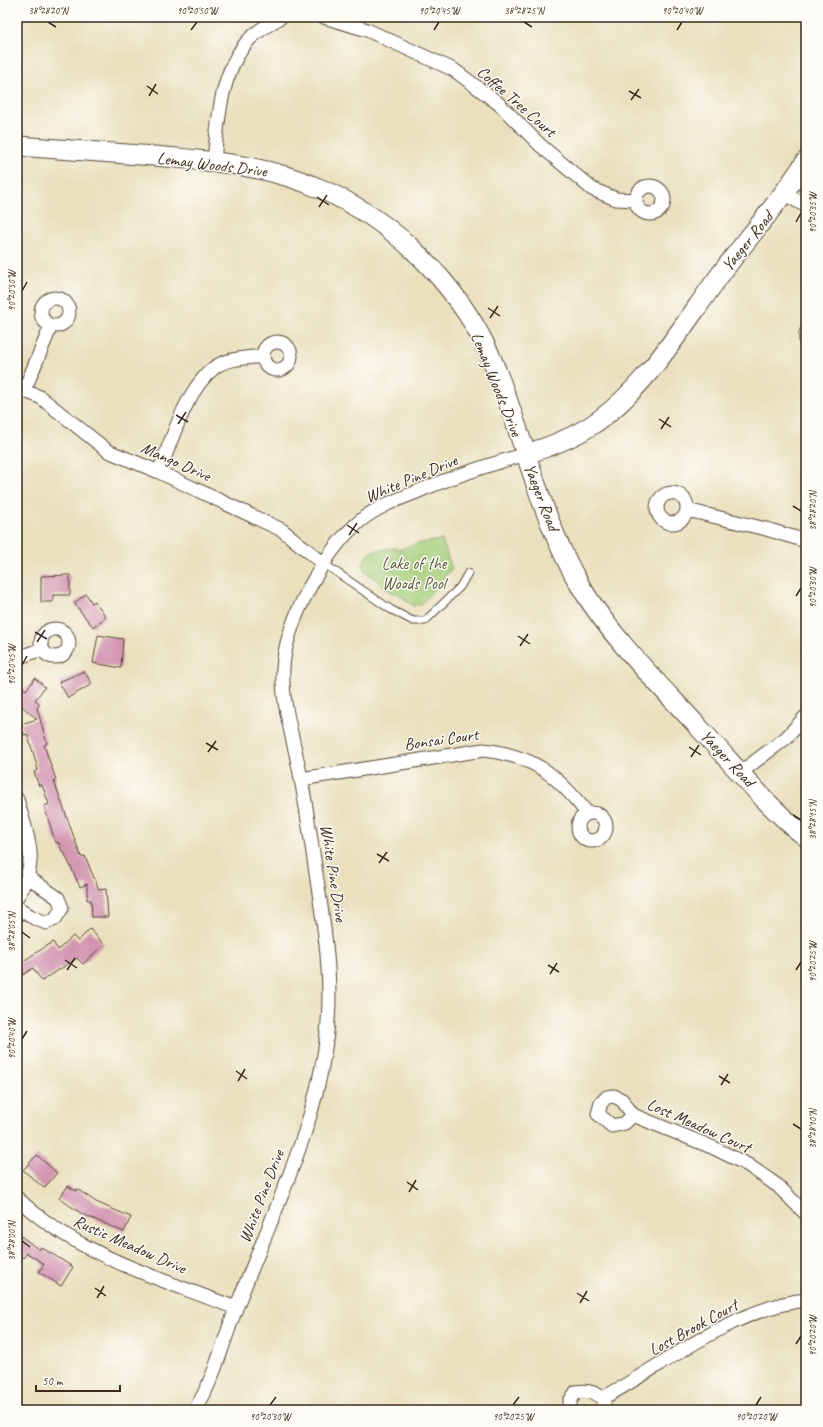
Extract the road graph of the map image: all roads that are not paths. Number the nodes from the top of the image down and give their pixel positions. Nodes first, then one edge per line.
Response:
1 (281, 17) edge
2 (324, 17) edge
3 (17, 146) edge
4 (214, 161) junction
5 (806, 161) edge
6 (785, 194) junction
7 (636, 200) dead end
8 (806, 206) edge
9 (51, 326) dead end
10 (806, 333) edge
11 (806, 342) edge
12 (262, 356) dead end
13 (21, 390) edge
14 (526, 454) junction
15 (159, 472) junction
16 (687, 510) dead end
17 (806, 541) edge
18 (323, 563) junction
19 (468, 573) dead end
20 (42, 648) dead end
21 (17, 658) edge
22 (806, 716) edge
23 (741, 772) junction
24 (301, 779) junction
25 (17, 799) edge
26 (588, 814) dead end
27 (806, 837) edge
28 (28, 877) junction
29 (17, 897) edge
30 (17, 907) edge
31 (633, 1115) dead end
32 (17, 1198) edge
33 (806, 1214) edge
34 (806, 1300) edge
35 (236, 1308) junction
36 (604, 1404) edge
37 (195, 1410) edge
38 (570, 1410) edge

1 - 4 street
2 - 7 street, Coffee Tree Court
3 - 4 street, Lemay Woods Drive
4 - 14 street, Lemay Woods Drive
5 - 6 street, Yaeger Road
6 - 8 street
6 - 14 street, Yaeger Road
9 - 13 street
10 - 11 street
12 - 15 street
13 - 15 street, Mango Drive
14 - 18 street, White Pine Drive
14 - 23 street, Yaeger Road
15 - 18 street, Mango Drive
16 - 17 street
18 - 19 lane
18 - 24 street, White Pine Drive
20 - 21 street
22 - 23 street
23 - 27 street, Yaeger Road
24 - 26 street, Bonsai Court
24 - 35 street, White Pine Drive
25 - 28 street
28 - 29 street
28 - 30 street
31 - 33 street, Lost Meadow Court
32 - 35 street, Rustic Meadow Drive
34 - 36 street, Lost Brook Court
35 - 37 street, White Pine Drive
36 - 38 street, Lost Brook Court

